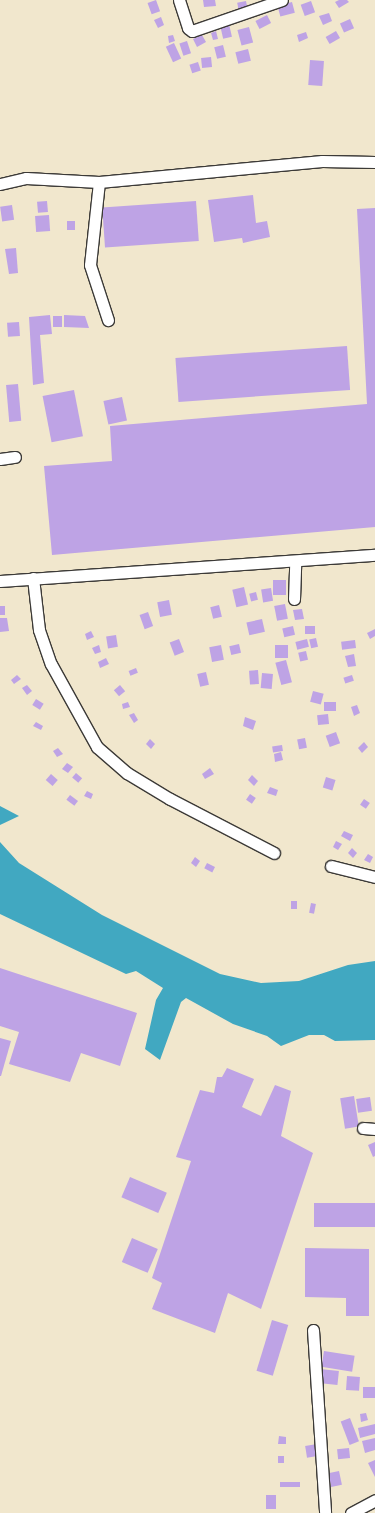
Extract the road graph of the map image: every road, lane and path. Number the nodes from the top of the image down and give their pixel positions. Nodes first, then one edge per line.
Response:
1 (180, 0) edge
2 (282, 0) edge
3 (375, 162) edge
4 (99, 182) junction
5 (0, 184) edge
6 (108, 320) dead end
7 (15, 457) dead end
8 (0, 459) edge
9 (375, 555) edge
10 (295, 561) junction
11 (33, 578) junction
12 (0, 581) edge
13 (294, 599) dead end
14 (274, 853) dead end
15 (331, 866) dead end
16 (375, 876) edge
17 (362, 1128) dead end
18 (375, 1129) edge
19 (313, 1330) dead end
20 (375, 1500) edge
21 (325, 1513) edge
22 (351, 1513) edge

1 - 2 street
3 - 4 street
4 - 5 street
4 - 6 street
7 - 8 street
9 - 10 street
10 - 11 street
10 - 13 street
11 - 12 street
11 - 14 street
15 - 16 street
17 - 18 street
19 - 21 street
20 - 22 street

